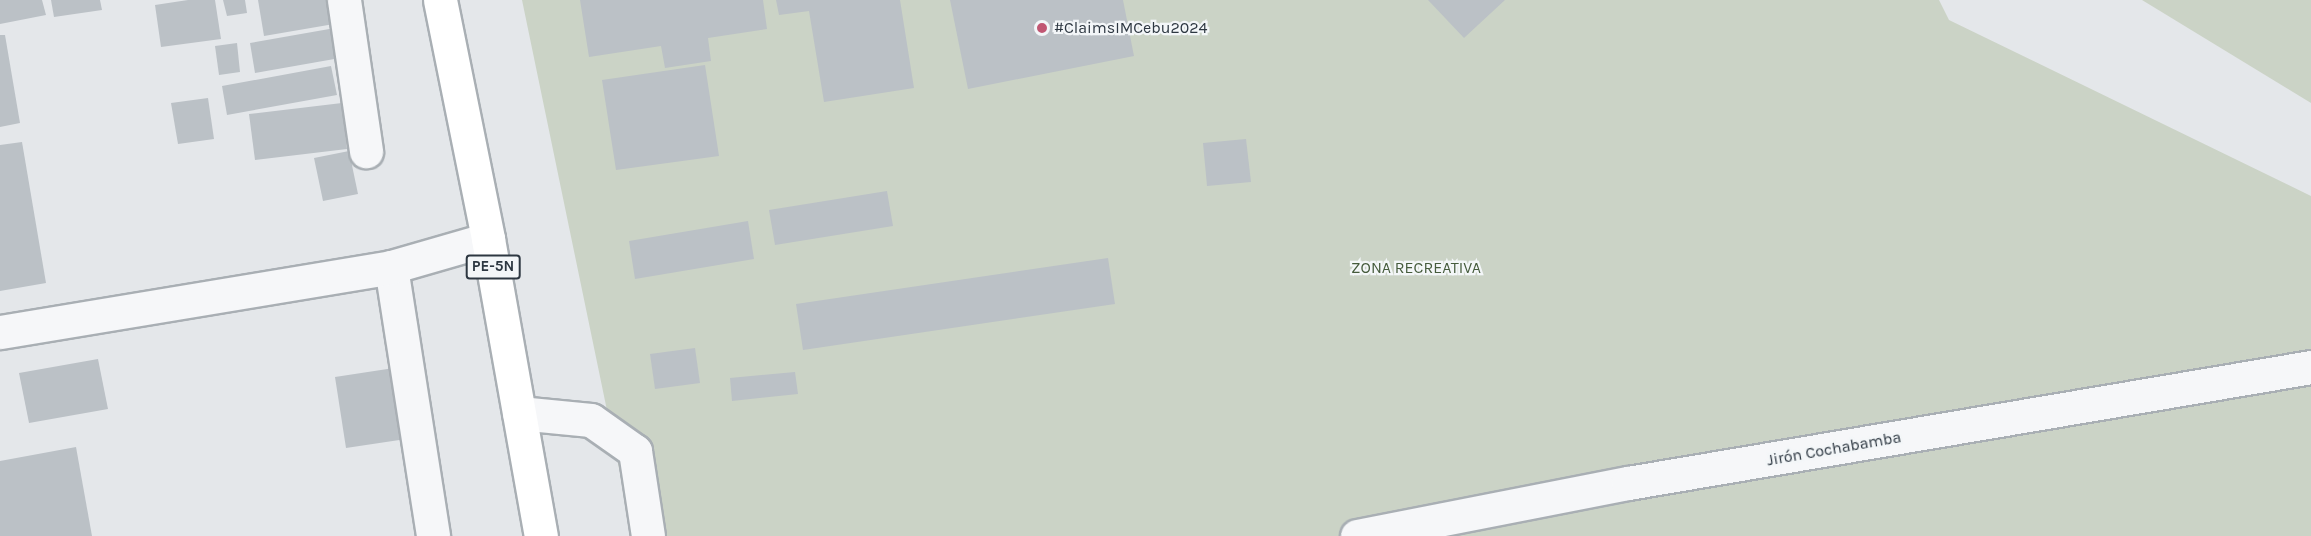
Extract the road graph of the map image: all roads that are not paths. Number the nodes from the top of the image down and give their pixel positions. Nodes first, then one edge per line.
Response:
1 (344, 0) edge
2 (440, 0) edge
3 (366, 151) dead end
4 (488, 239) junction
5 (391, 267) junction
6 (0, 332) edge
7 (2311, 367) edge
8 (519, 413) junction
9 (433, 536) edge
10 (541, 536) edge
11 (648, 536) edge
12 (1357, 536) edge

1 - 3 street
2 - 4 highway, PE-5N
4 - 5 street
4 - 8 highway, PE-5N
5 - 6 street
5 - 9 street
7 - 12 street, Jirón Cochabamba
8 - 10 highway, PE-5N
8 - 11 street

